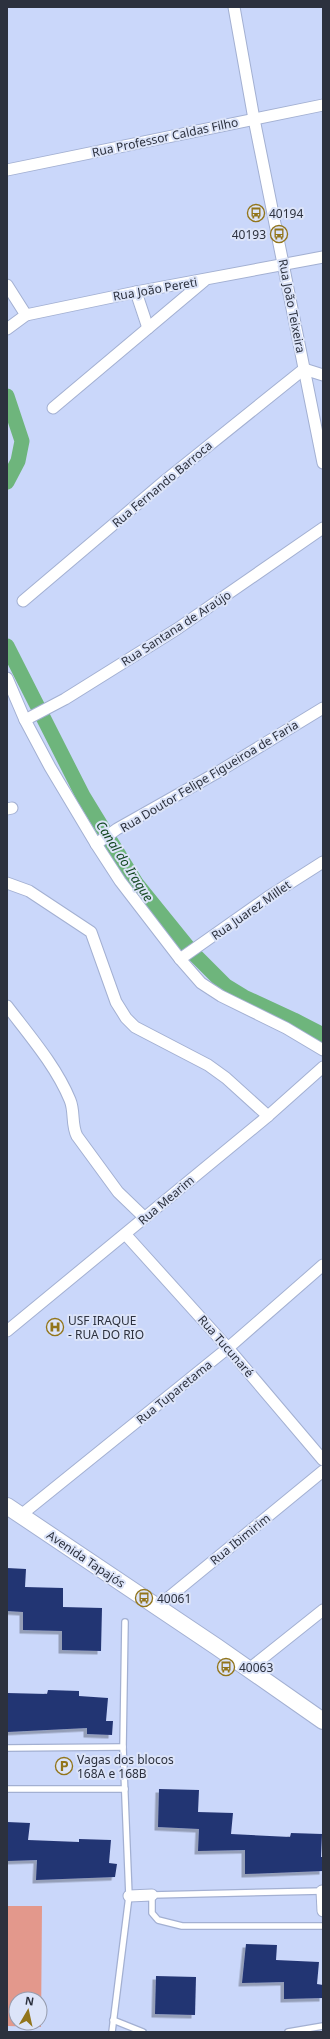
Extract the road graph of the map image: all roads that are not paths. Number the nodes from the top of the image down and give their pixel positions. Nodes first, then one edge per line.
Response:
1 (234, 7) edge
2 (323, 106) edge
3 (254, 119) junction
4 (7, 170) edge
5 (323, 257) edge
6 (284, 264) junction
7 (205, 280) junction
8 (7, 285) edge
9 (136, 292) junction
10 (26, 315) junction
11 (148, 328) junction
12 (7, 329) edge
13 (304, 369) junction
14 (323, 376) edge
15 (53, 408) dead end
16 (323, 463) edge
17 (323, 528) edge
18 (23, 601) dead end
19 (7, 678) edge
20 (323, 708) edge
21 (29, 718) junction
22 (100, 842) junction
23 (323, 862) edge
24 (7, 883) edge
25 (182, 957) junction
26 (7, 1006) edge
27 (323, 1050) edge
28 (323, 1067) edge
29 (268, 1116) junction
30 (144, 1218) junction
31 (126, 1235) junction
32 (323, 1265) edge
33 (7, 1331) edge
34 (228, 1348) junction
35 (323, 1460) edge
36 (323, 1471) edge
37 (7, 1506) edge
38 (21, 1515) junction
39 (157, 1607) junction
40 (323, 1610) edge
41 (124, 1622) dead end
42 (250, 1669) junction
43 (323, 1721) edge
44 (123, 1747) junction
45 (7, 1748) edge
46 (7, 1789) edge
47 (125, 1789) junction
48 (323, 1891) edge
49 (152, 1895) junction
50 (129, 1896) junction
51 (323, 1911) edge
52 (323, 1926) edge
53 (113, 2020) junction
54 (323, 2026) edge
55 (112, 2032) edge
56 (143, 2032) edge
57 (288, 2032) edge

1 - 3 street, Rua João Teixeira
2 - 3 street, Rua Professor Caldas Filho
3 - 4 street, Rua Professor Caldas Filho
3 - 6 street, Rua João Teixeira
5 - 6 street, Rua João Pereti
6 - 7 street, Rua João Pereti
6 - 13 street, Rua João Teixeira
7 - 9 street, Rua João Pereti
7 - 11 street
8 - 10 street
9 - 10 street, Rua João Pereti
9 - 11 street
10 - 12 street
11 - 15 street
13 - 14 street
13 - 16 street, Rua João Teixeira
13 - 18 street, Rua Fernando Barroca
17 - 21 street, Rua Santana de Araújo
19 - 21 street
20 - 22 street, Rua Doutor Felipe Figueiroa de Faria
21 - 22 street
22 - 25 street
23 - 25 street, Rua Juarez Millet
24 - 29 street
25 - 27 street
26 - 30 street
28 - 29 street, Rua Mearim
29 - 30 street, Rua Mearim
30 - 31 street, Rua Mearim
31 - 33 street, Rua Mearim
31 - 34 street, Rua Tucunaré
32 - 34 street, Rua Tuparetama
34 - 35 street, Rua Tucunaré
34 - 38 street, Rua Tuparetama
36 - 39 street, Rua Ibimirim
37 - 38 main road, Avenida Tapajós
38 - 39 main road, Avenida Tapajós
39 - 42 main road, Avenida Tapajós
40 - 42 street
41 - 44 lane
42 - 43 main road, Avenida Tapajós
44 - 45 lane
44 - 47 lane
46 - 47 lane
47 - 50 lane
48 - 49 lane
48 - 51 street
49 - 50 street
49 - 52 lane
50 - 53 lane
53 - 55 lane
53 - 56 lane
54 - 57 lane

